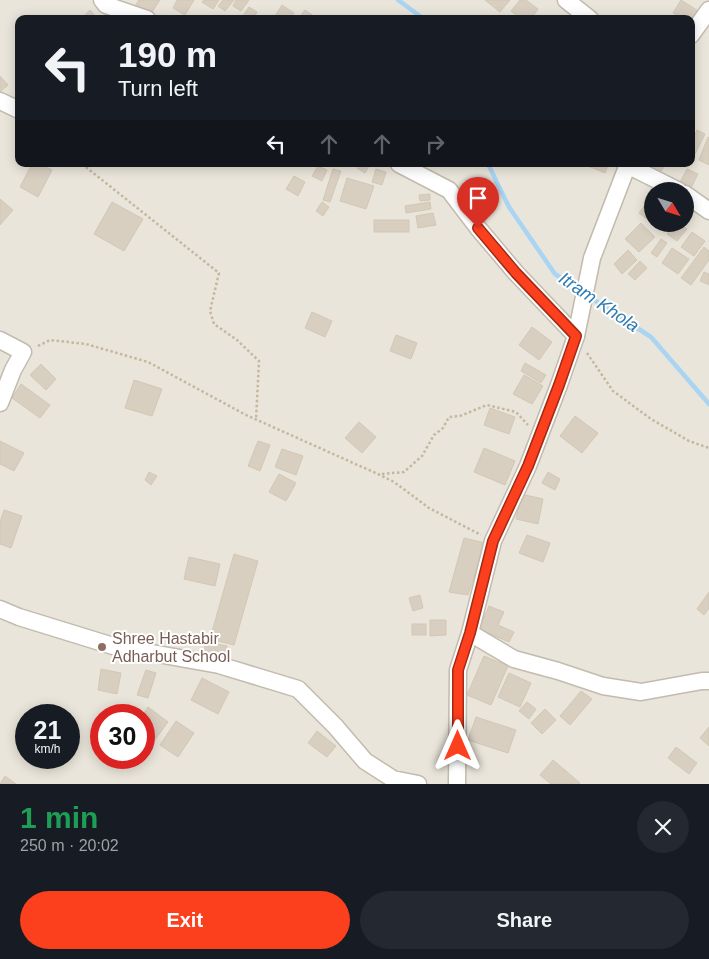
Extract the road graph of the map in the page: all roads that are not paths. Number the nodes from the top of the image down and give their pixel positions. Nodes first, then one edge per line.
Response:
1 (102, 0) edge
2 (566, 0) edge
3 (709, 10) edge
4 (135, 15) edge
5 (585, 15) edge
6 (695, 29) edge
7 (0, 101) edge
8 (15, 108) edge
9 (405, 167) edge
10 (627, 167) edge
11 (632, 167) edge
12 (661, 182) edge
13 (694, 200) edge
14 (709, 211) edge
15 (576, 336) junction
16 (0, 340) edge
17 (0, 403) edge
18 (0, 609) edge
19 (470, 633) junction
20 (709, 681) edge
21 (418, 784) edge
22 (457, 784) edge

1 - 4 street
2 - 5 street
3 - 6 street
7 - 8 street
9 - 15 street
10 - 15 street
11 - 12 street
13 - 14 street
15 - 19 street
16 - 17 street
18 - 21 street
19 - 20 street
19 - 22 street

